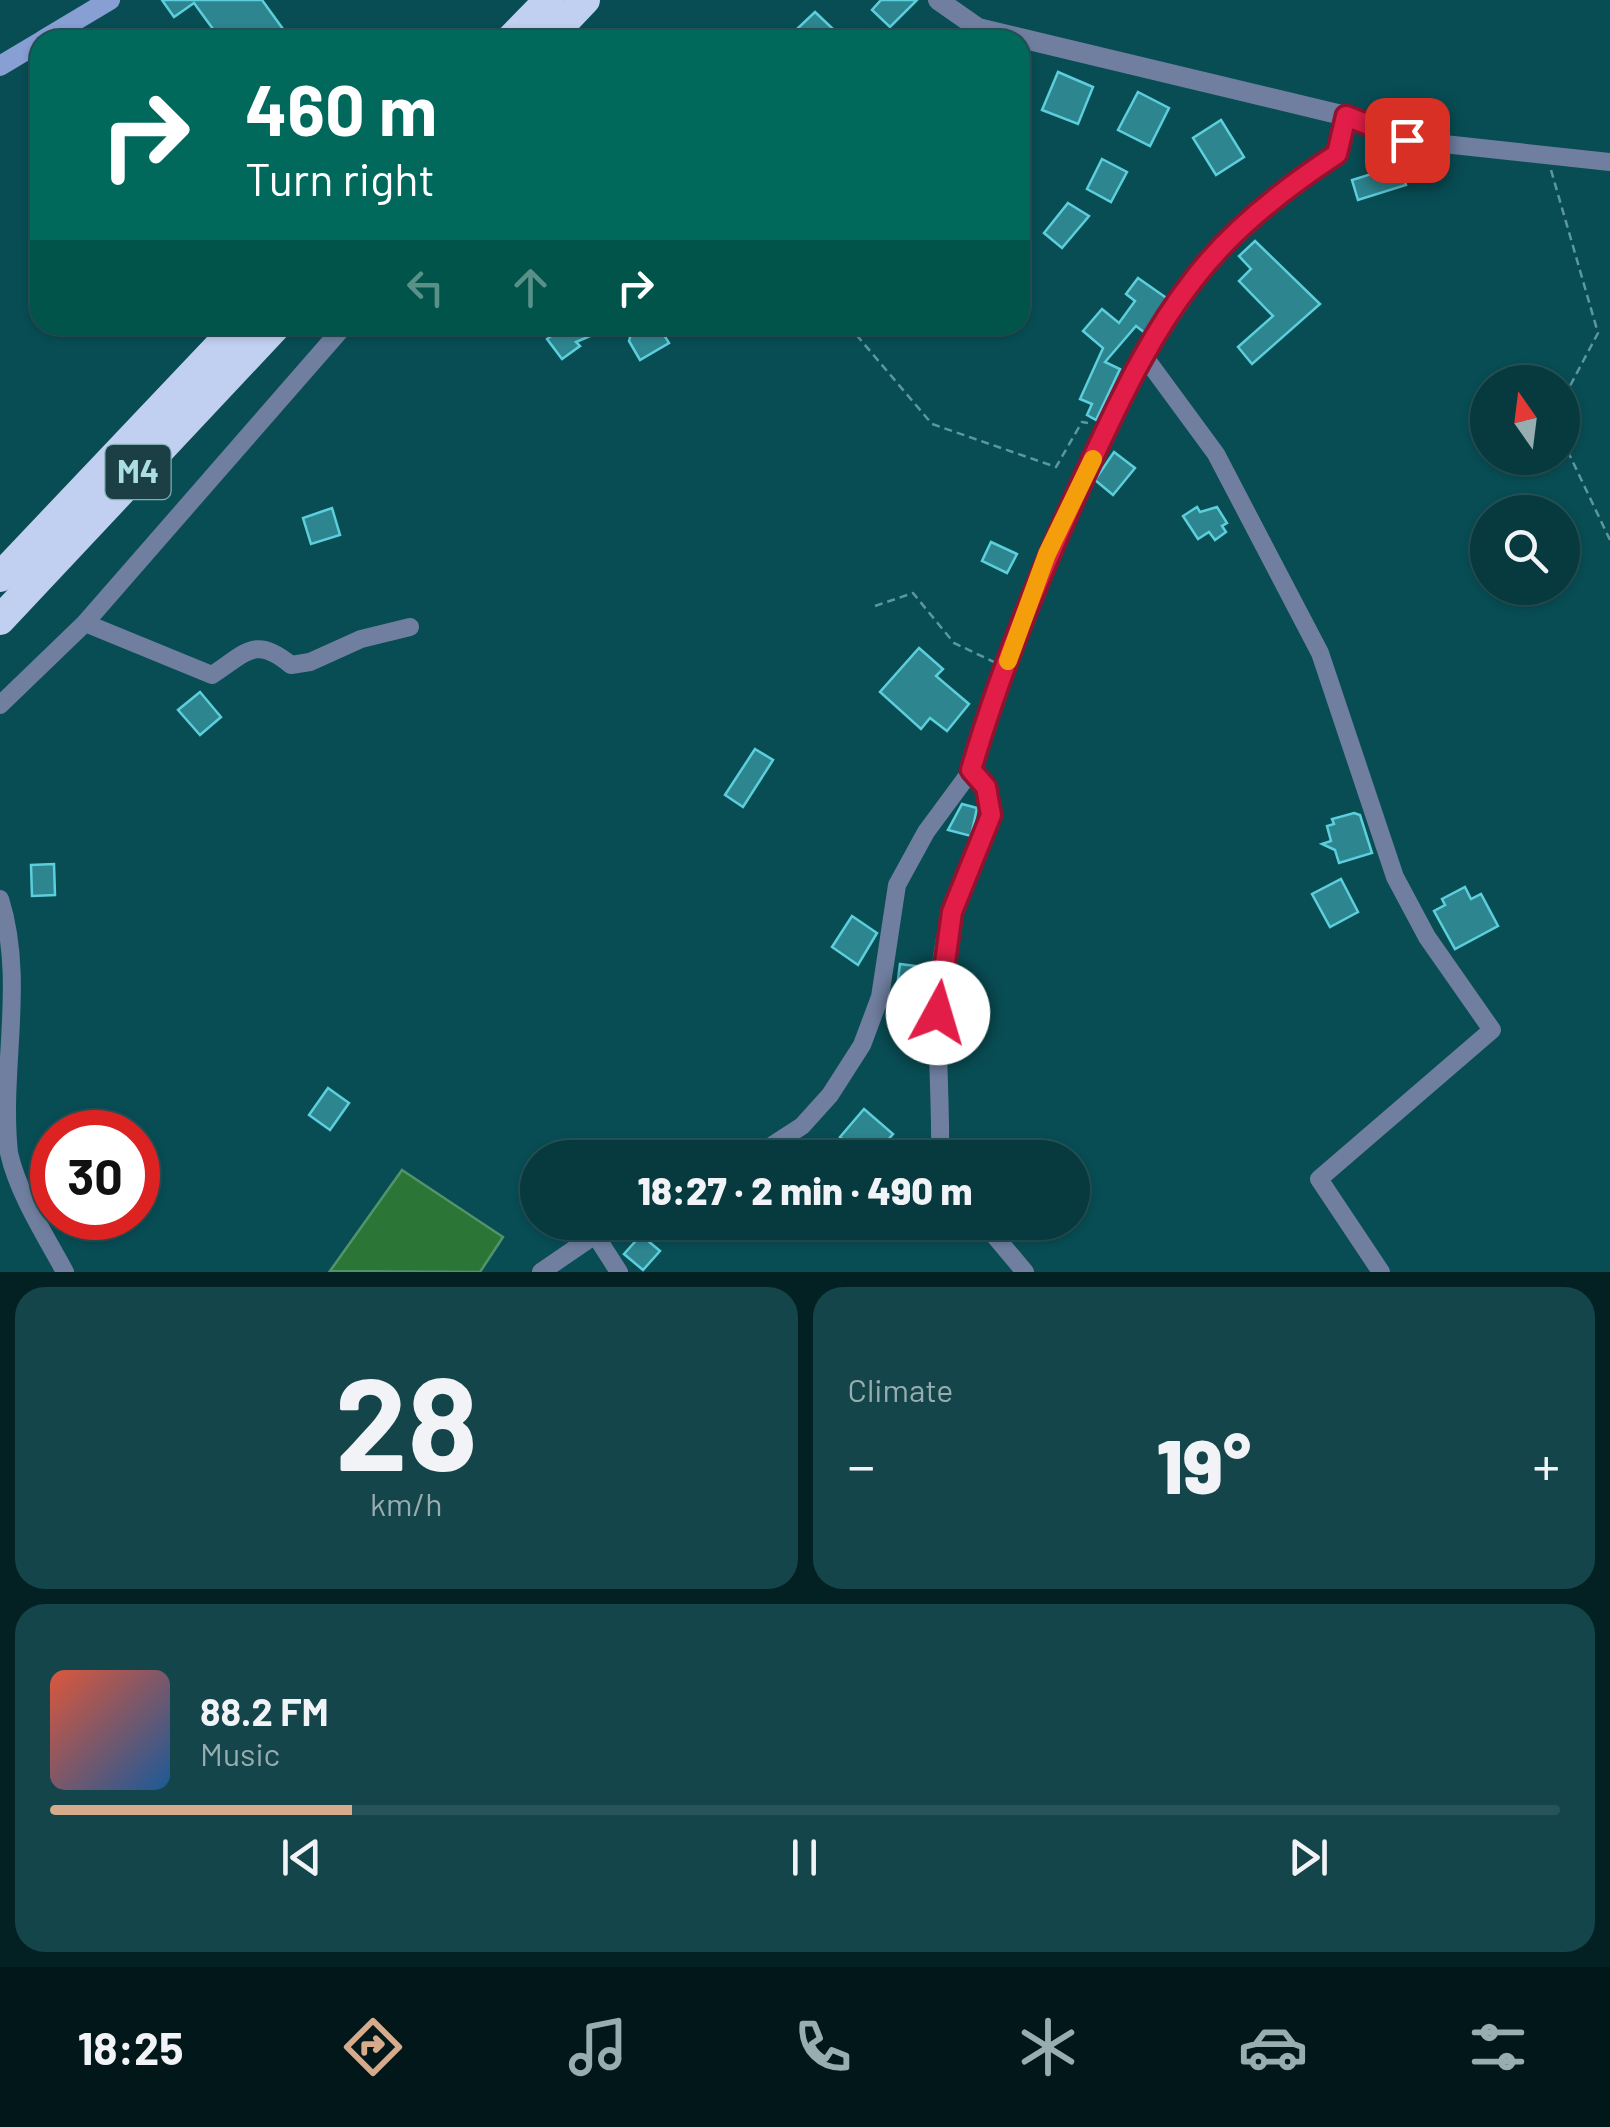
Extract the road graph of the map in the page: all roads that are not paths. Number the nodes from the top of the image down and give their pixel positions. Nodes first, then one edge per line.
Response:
1 (110, 0) edge
2 (549, 0) edge
3 (585, 0) edge
4 (938, 0) edge
5 (60, 30) edge
6 (520, 30) edge
7 (556, 30) edge
8 (986, 30) edge
9 (1030, 40) edge
10 (30, 48) edge
11 (0, 66) edge
12 (1346, 116) junction
13 (1610, 162) edge
14 (230, 335) edge
15 (267, 335) edge
16 (336, 335) edge
17 (1144, 356) junction
18 (0, 578) edge
19 (0, 620) edge
20 (86, 623) junction
21 (410, 627) dead end
22 (0, 705) edge
23 (971, 770) junction
24 (1, 904) edge
25 (0, 944) edge
26 (781, 1140) edge
27 (940, 1140) edge
28 (584, 1240) edge
29 (598, 1240) edge
30 (998, 1240) edge
31 (65, 1272) edge
32 (541, 1272) edge
33 (619, 1272) edge
34 (1024, 1272) edge
35 (1381, 1272) edge

1 - 5 main road
2 - 6 highway
3 - 7 highway
4 - 8 street
9 - 12 street
10 - 11 main road
12 - 13 street
12 - 17 street
14 - 18 highway, M4
15 - 19 highway, M4
16 - 20 street
17 - 23 street
17 - 35 street
20 - 21 street
20 - 22 street
23 - 26 street
23 - 27 street
24 - 25 street
24 - 31 street
28 - 32 street
29 - 33 street
30 - 34 street

